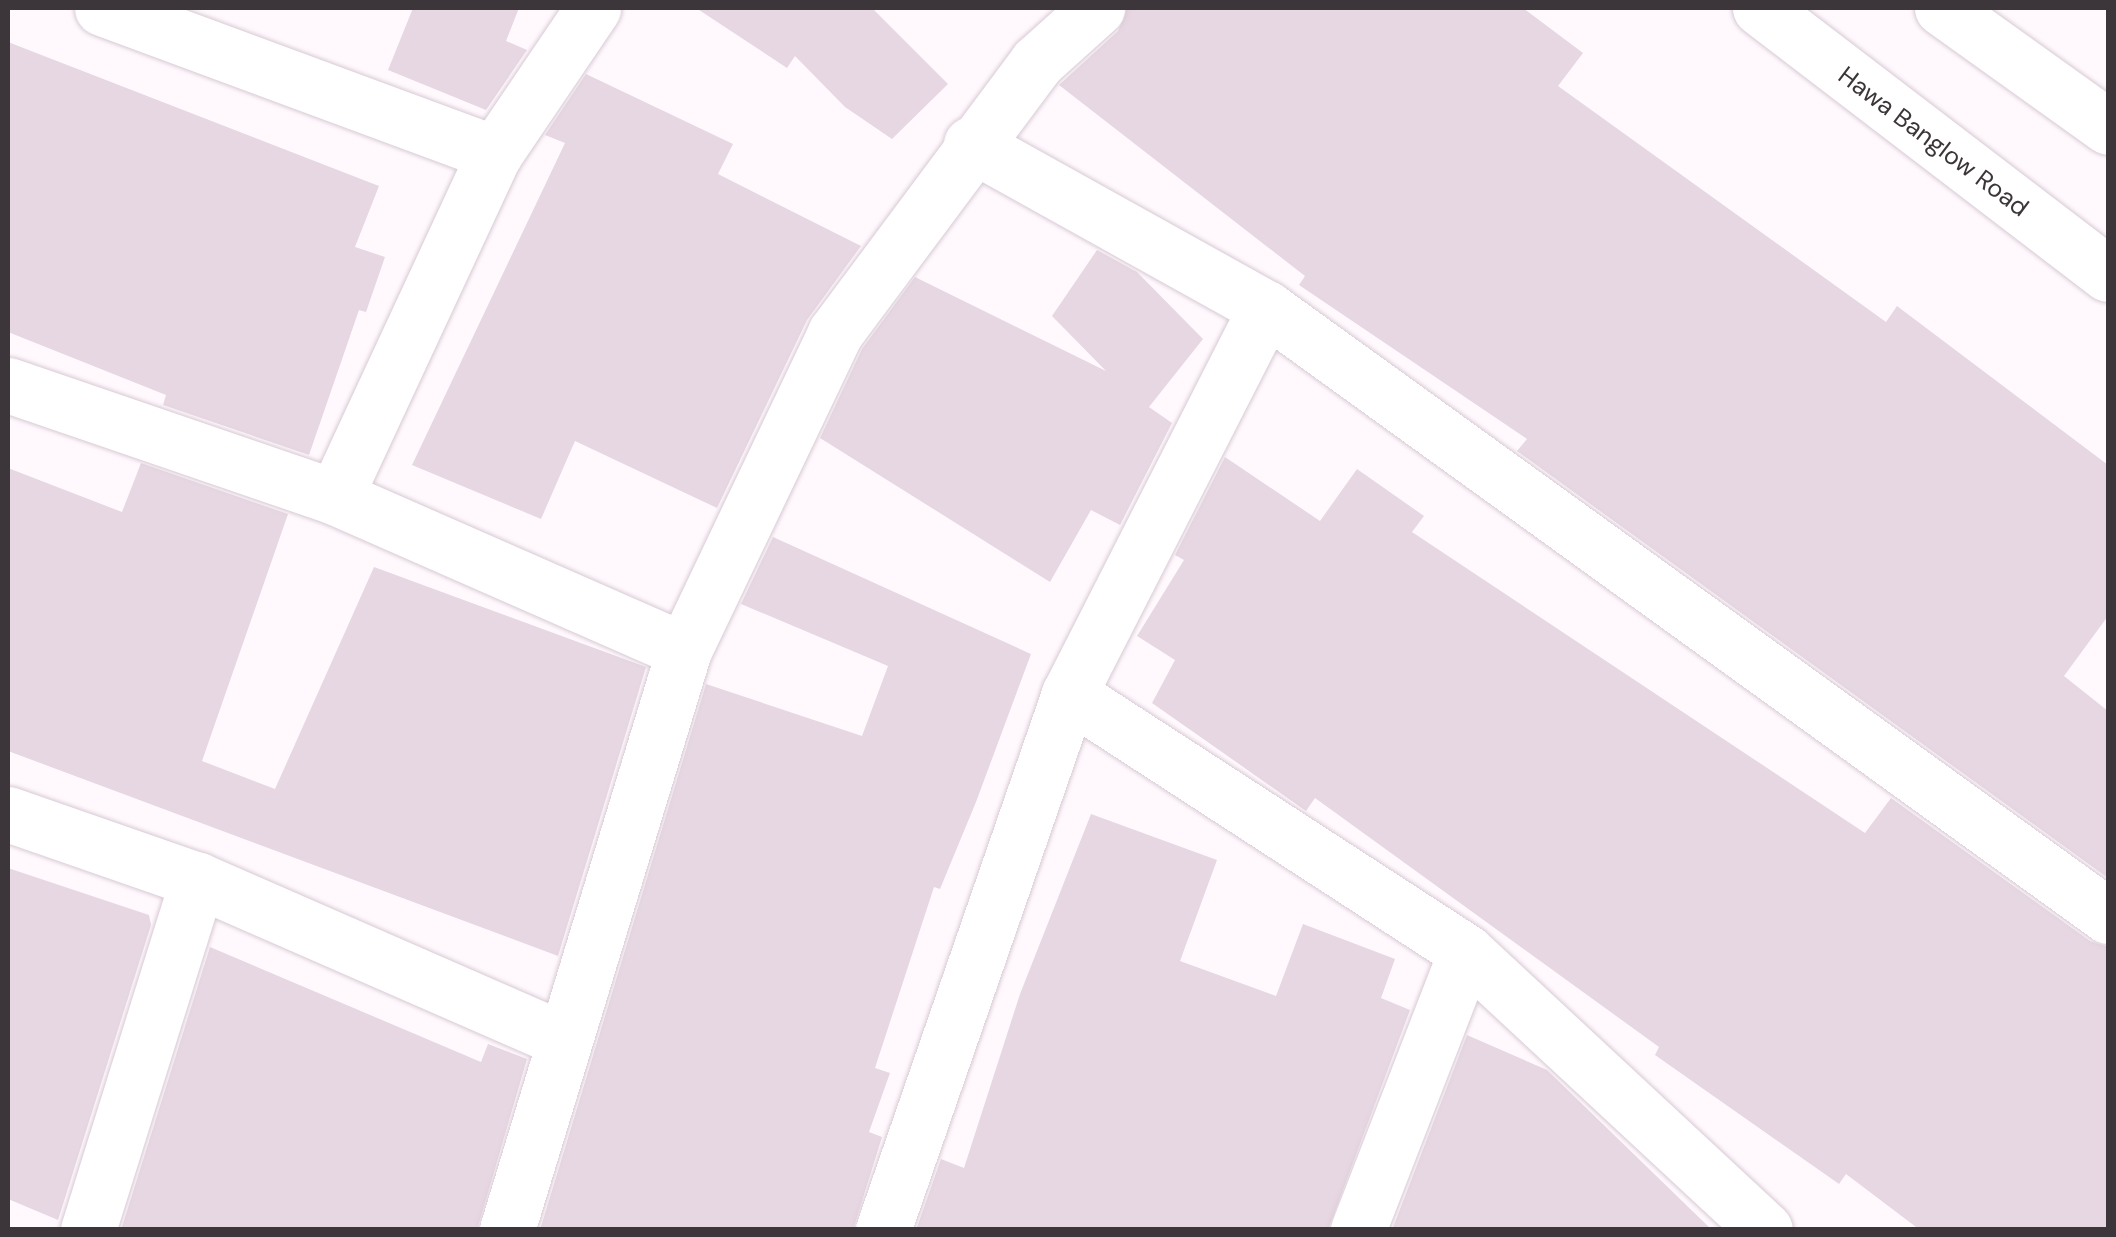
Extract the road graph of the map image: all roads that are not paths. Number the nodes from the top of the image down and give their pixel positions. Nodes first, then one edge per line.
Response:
1 (102, 8) edge
2 (594, 8) edge
3 (1097, 8) edge
4 (1760, 8) edge
5 (1942, 8) edge
6 (2108, 127) edge
7 (971, 144) junction
8 (494, 153) junction
9 (2108, 274) edge
10 (1266, 308) junction
11 (8, 385) edge
12 (335, 497) junction
13 (684, 650) junction
14 (1070, 694) junction
15 (8, 814) edge
16 (198, 880) junction
17 (2108, 916) edge
18 (1466, 952) junction
19 (562, 1038) junction
20 (88, 1230) edge
21 (507, 1230) edge
22 (883, 1230) edge
23 (1358, 1230) edge
24 (1765, 1230) edge

1 - 8 street
2 - 8 street
3 - 7 street
4 - 9 street, Hawa Banglow Road
5 - 6 street
7 - 10 street
7 - 13 street
8 - 12 street
10 - 14 street
10 - 17 street
11 - 12 street
12 - 13 street
13 - 19 street
14 - 18 street
14 - 22 street
15 - 16 street
16 - 19 street
16 - 20 street
18 - 23 street
18 - 24 street
19 - 21 street

